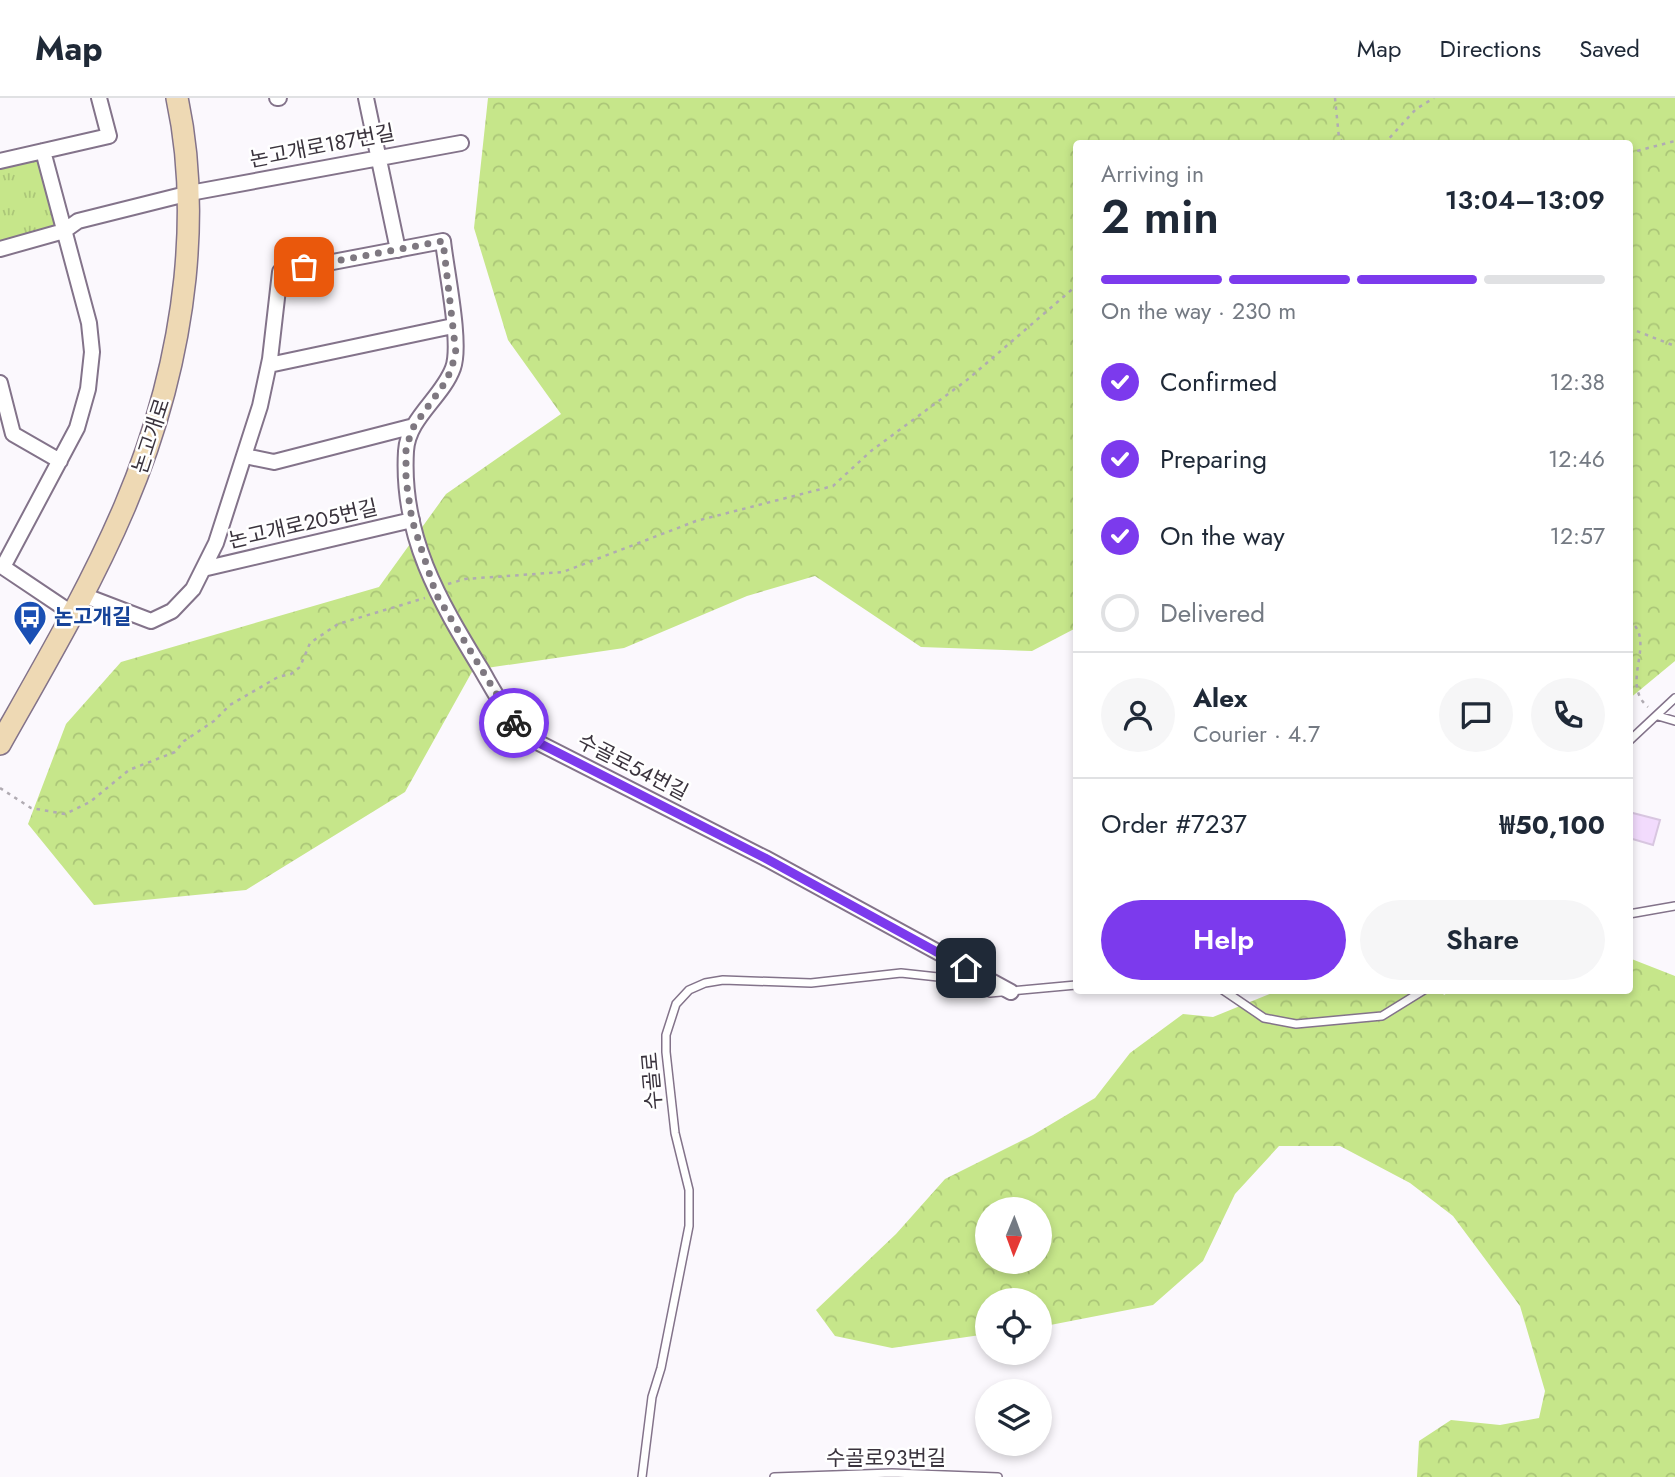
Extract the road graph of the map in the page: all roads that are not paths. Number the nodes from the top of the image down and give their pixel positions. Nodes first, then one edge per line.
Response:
1 (99, 98) edge
2 (177, 98) edge
3 (366, 98) edge
4 (461, 143) dead end
5 (43, 151) junction
6 (379, 156) junction
7 (0, 161) edge
8 (190, 192) junction
9 (64, 231) junction
10 (443, 241) joint
11 (0, 249) edge
12 (398, 250) junction
13 (453, 326) junction
14 (269, 365) junction
15 (0, 383) edge
16 (414, 426) junction
17 (245, 456) junction
18 (61, 461) junction
19 (412, 520) junction
20 (1, 566) edge
21 (203, 569) junction
22 (83, 595) junction
23 (73, 614) junction
24 (1675, 698) edge
25 (1658, 716) junction
26 (1675, 720) edge
27 (1633, 738) edge
28 (0, 744) edge
29 (1675, 906) edge
30 (1633, 913) edge
31 (1073, 985) edge
32 (1011, 992) junction
33 (1229, 994) edge
34 (1418, 994) edge
35 (892, 1475) edge
36 (642, 1477) edge
37 (774, 1477) edge
38 (998, 1477) edge

1 - 5 street
2 - 8 main road, 논고개로
3 - 6 street
4 - 6 street, 논고개로187번길
5 - 7 street
5 - 9 street
6 - 8 street, 논고개로187번길
6 - 12 street
8 - 9 street, 논고개로187번길
8 - 22 main road, 논고개로
9 - 11 street, 논고개로187번길
9 - 18 street
10 - 12 street, 논고개로205번길
10 - 13 street, 수골로54번길
12 - 14 street, 논고개로205번길
13 - 14 street
13 - 16 street, 수골로54번길
14 - 17 street, 논고개로205번길
15 - 18 street
16 - 17 street
16 - 19 street, 수골로54번길
17 - 21 street, 논고개로205번길
18 - 20 street
19 - 21 street, 논고개로205번길
19 - 32 street, 수골로54번길
20 - 23 street
21 - 22 street, 논고개로205번길
22 - 23 main road, 논고개로
23 - 28 main road, 논고개로
24 - 25 lane
25 - 26 lane
25 - 27 lane
29 - 30 lane
31 - 32 lane, 수골로
32 - 36 lane, 수골로
33 - 34 lane
35 - 37 lane, 수골로93번길
35 - 38 lane, 수골로93번길

